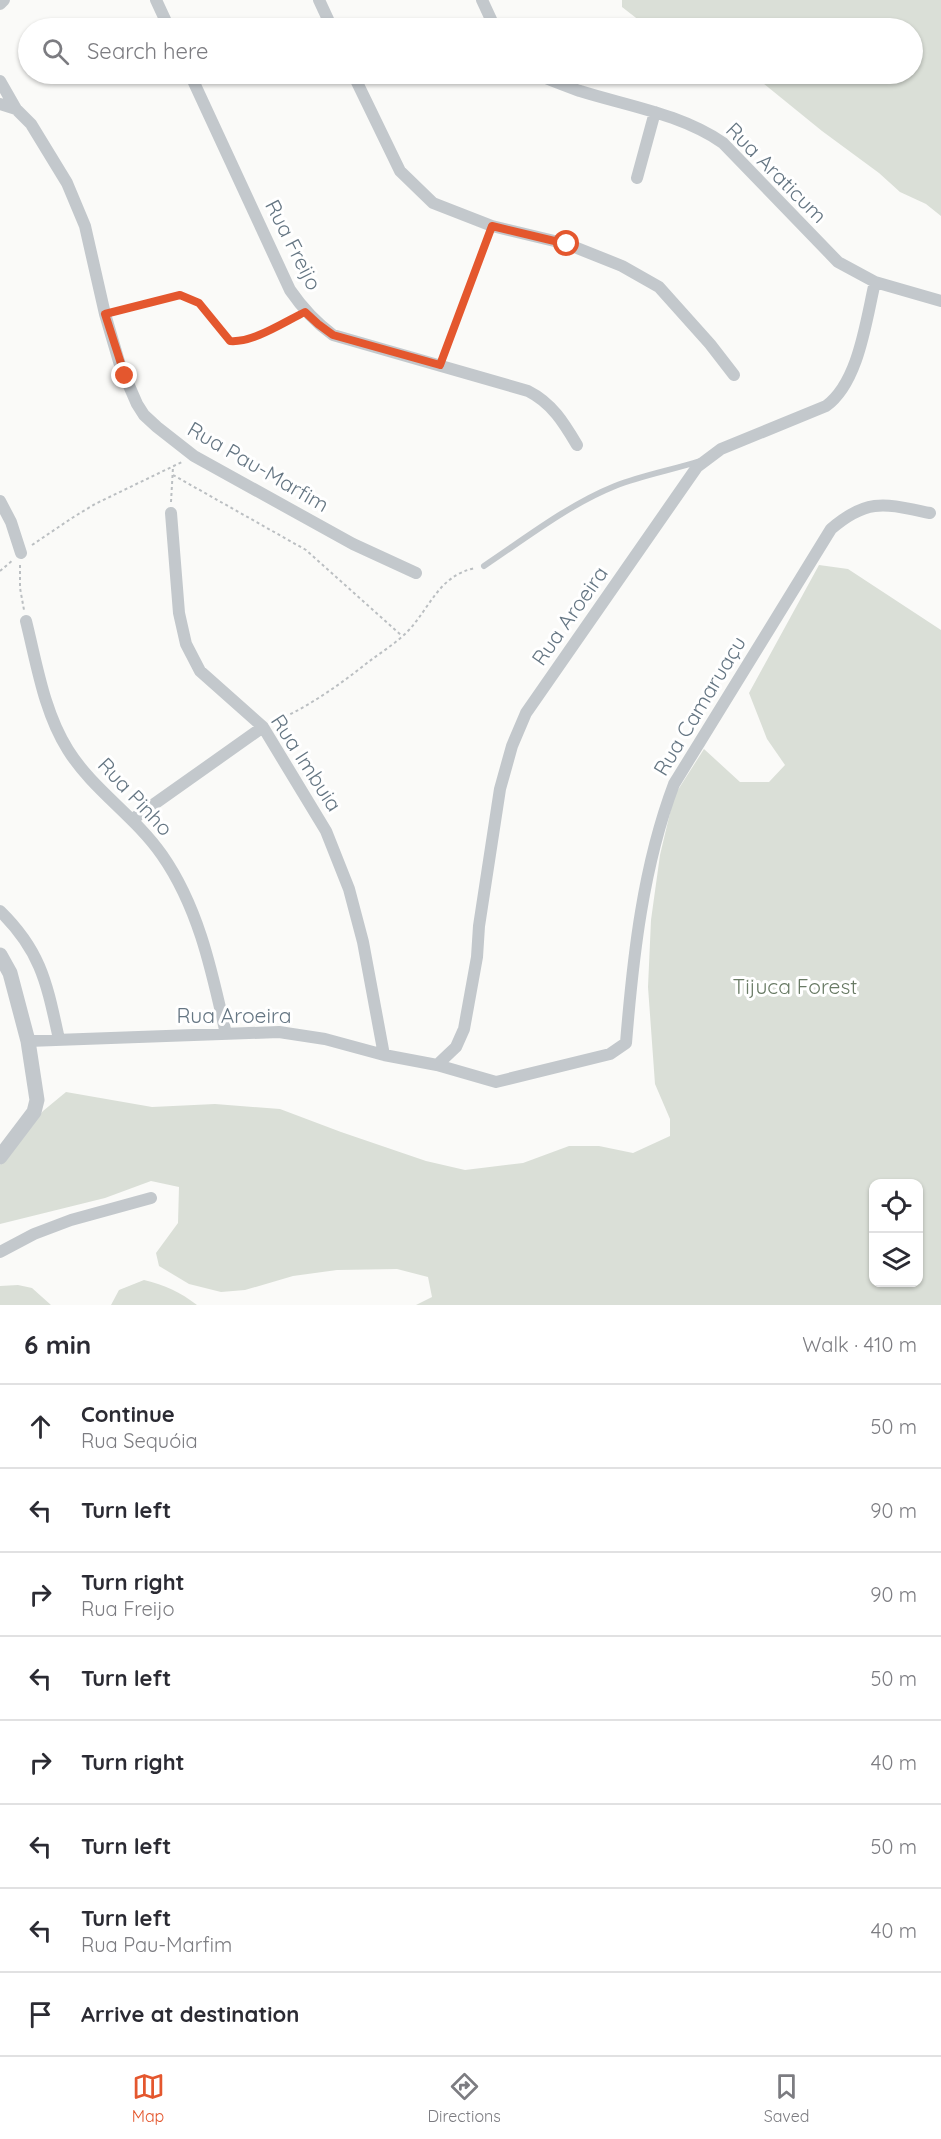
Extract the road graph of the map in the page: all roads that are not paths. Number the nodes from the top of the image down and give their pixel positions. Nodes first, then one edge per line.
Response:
1 (4, 0) edge
2 (156, 0) edge
3 (319, 0) edge
4 (482, 0) edge
5 (0, 4) edge
6 (164, 18) edge
7 (327, 18) edge
8 (490, 18) edge
9 (0, 81) edge
10 (195, 84) edge
11 (358, 84) edge
12 (563, 84) edge
13 (0, 104) edge
14 (16, 109) junction
15 (655, 112) junction
16 (637, 178) dead end
17 (875, 282) junction
18 (941, 301) edge
19 (734, 375) dead end
20 (577, 445) dead end
21 (705, 459) junction
22 (0, 501) edge
23 (171, 513) road end
24 (930, 513) dead end
25 (21, 553) road end
26 (484, 566) road end
27 (416, 573) dead end
28 (26, 621) road end
29 (263, 727) junction
30 (133, 819) junction
31 (0, 911) edge
32 (0, 955) edge
33 (628, 1025) joint
34 (226, 1034) junction
35 (59, 1039) junction
36 (28, 1041) junction
37 (384, 1054) junction
38 (437, 1065) junction
39 (0, 1157) edge
40 (151, 1198) dead end
41 (0, 1252) edge

1 - 5 street
2 - 6 street
3 - 7 street
4 - 8 street
9 - 14 street, Rua Pau-Marfim
10 - 20 street, Rua Freijo
11 - 19 street
12 - 15 street, Rua Araticum
13 - 14 street
14 - 27 street, Rua Pau-Marfim
15 - 16 street
15 - 17 street, Rua Araticum
17 - 18 street, Rua Araticum
17 - 21 street, Rua Aroeira
21 - 26 lane
21 - 38 street, Rua Aroeira
22 - 25 street
23 - 29 street, Rua Imbuia
24 - 33 street, Rua Camaruaçu
28 - 30 street, Rua Pinho
29 - 30 street
29 - 37 street, Rua Imbuia
30 - 34 street, Rua Pinho
31 - 35 street
32 - 36 street
33 - 38 street, Rua Aroeira
34 - 35 street, Rua Aroeira
34 - 37 street, Rua Aroeira
35 - 36 street, Rua Aroeira
36 - 39 street
37 - 38 street, Rua Aroeira
40 - 41 street

